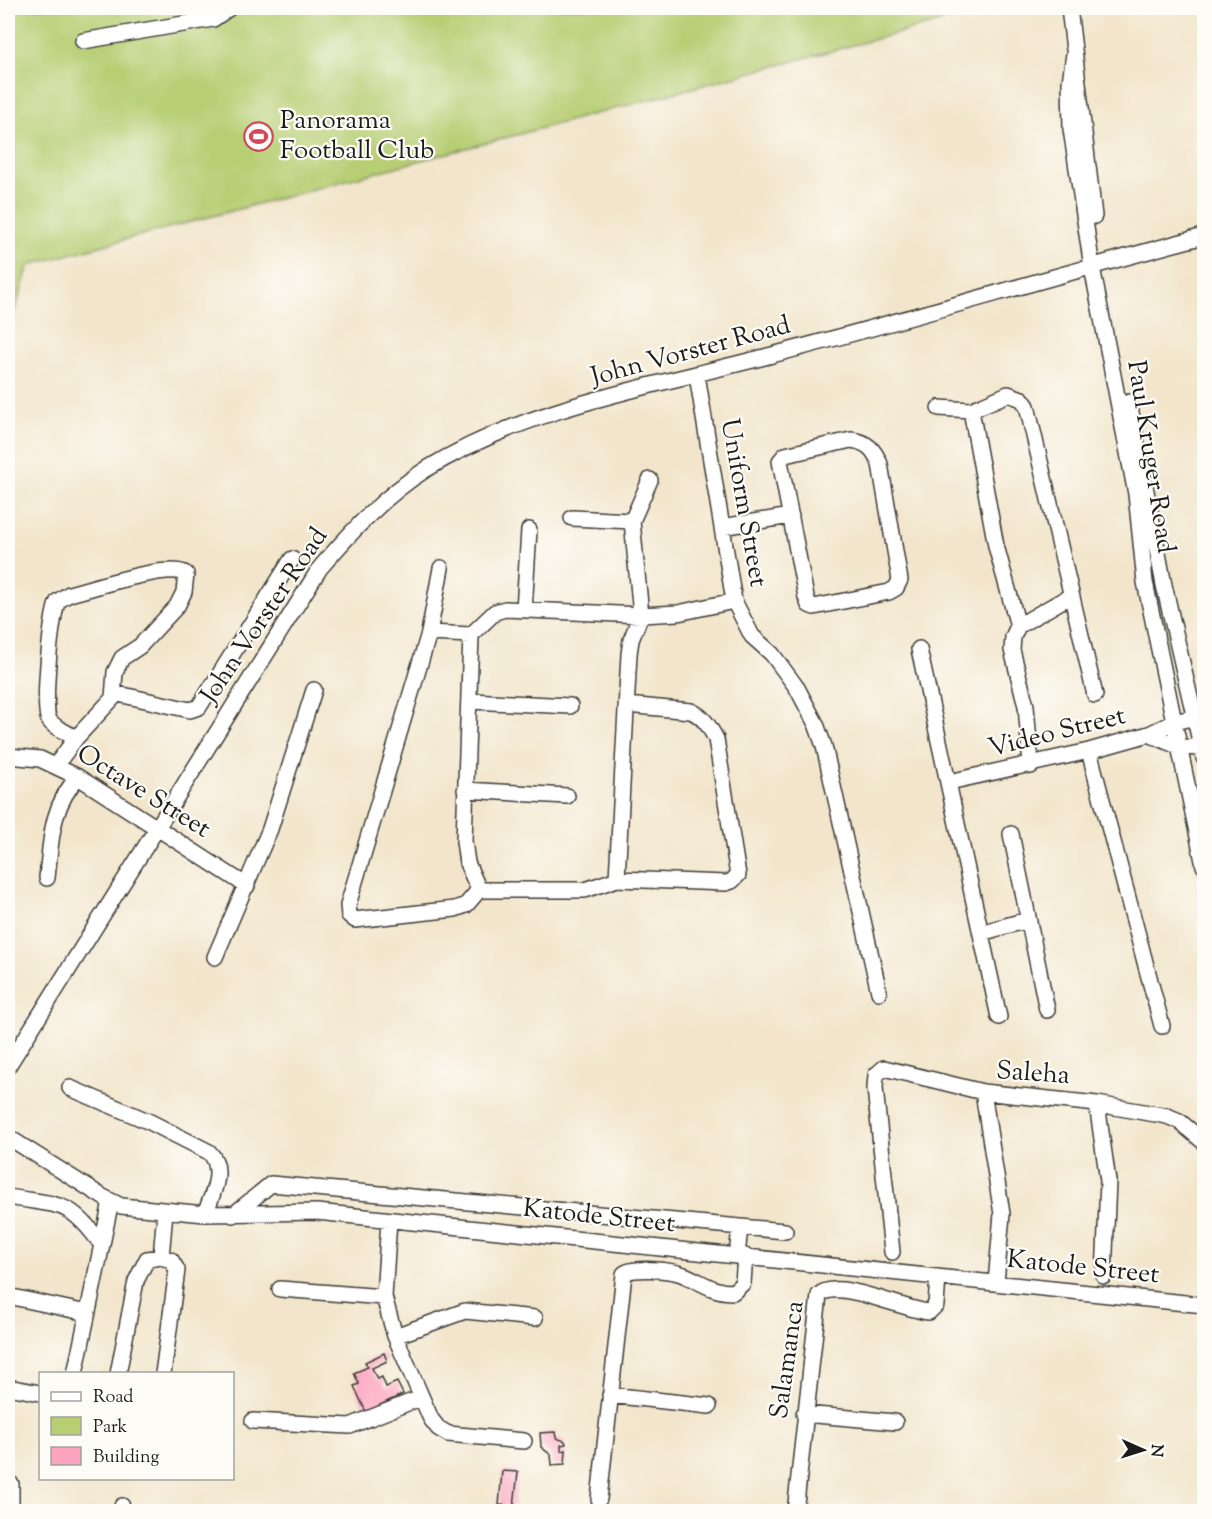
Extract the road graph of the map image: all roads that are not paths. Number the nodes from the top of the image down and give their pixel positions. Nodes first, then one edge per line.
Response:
1 (229, 8) edge
2 (1069, 8) edge
3 (83, 41) dead end
4 (1204, 236) edge
5 (1097, 265) junction
6 (697, 375) junction
7 (939, 408) dead end
8 (971, 410) junction
9 (650, 480) dead end
10 (792, 516) junction
11 (572, 518) dead end
12 (632, 520) junction
13 (722, 526) junction
14 (529, 530) dead end
15 (292, 559) dead end
16 (441, 568) dead end
17 (1070, 596) junction
18 (734, 601) junction
19 (524, 609) junction
20 (641, 615) junction
21 (1018, 626) junction
22 (429, 633) junction
23 (471, 635) junction
24 (919, 649) dead end
25 (314, 690) dead end
26 (114, 693) junction
27 (1095, 695) dead end
28 (470, 701) junction
29 (627, 705) junction
30 (570, 706) dead end
31 (1200, 716) edge
32 (1174, 722) junction
33 (1149, 734) junction
34 (76, 738) junction
35 (1180, 747) junction
36 (1089, 751) junction
37 (1204, 752) edge
38 (8, 756) edge
39 (56, 765) junction
40 (1031, 766) junction
41 (78, 777) junction
42 (949, 782) junction
43 (465, 790) junction
44 (567, 796) dead end
45 (155, 829) junction
46 (1011, 834) dead end
47 (1204, 866) edge
48 (47, 878) dead end
49 (617, 879) junction
50 (247, 886) junction
51 (479, 890) junction
52 (1027, 920) junction
53 (981, 933) junction
54 (215, 957) dead end
55 (879, 992) dead end
56 (1047, 1011) dead end
57 (999, 1017) dead end
58 (1162, 1026) dead end
59 (8, 1066) edge
60 (70, 1088) dead end
61 (983, 1092) junction
62 (1097, 1104) junction
63 (8, 1137) edge
64 (1204, 1142) edge
65 (8, 1197) edge
66 (111, 1201) junction
67 (165, 1212) junction
68 (205, 1215) junction
69 (233, 1215) junction
70 (389, 1220) junction
71 (740, 1227) junction
72 (785, 1231) dead end
73 (102, 1245) junction
74 (892, 1252) dead end
75 (741, 1256) junction
76 (161, 1257) junction
77 (1104, 1276) dead end
78 (938, 1277) junction
79 (996, 1283) junction
80 (280, 1289) dead end
81 (8, 1296) edge
82 (384, 1297) junction
83 (1204, 1305) edge
84 (87, 1313) junction
85 (534, 1318) dead end
86 (395, 1336) junction
87 (75, 1372) edge
88 (118, 1372) edge
89 (163, 1372) edge
90 (8, 1387) edge
91 (39, 1392) edge
92 (610, 1395) junction
93 (420, 1398) junction
94 (710, 1406) dead end
95 (804, 1414) junction
96 (253, 1421) dead end
97 (895, 1422) dead end
98 (524, 1441) dead end
99 (11, 1484) dead end
100 (599, 1499) dead end
101 (11, 1512) edge
102 (795, 1512) edge

1 - 3 street
2 - 5 street, Paul Kruger Road
4 - 5 street, John Vorster Road
5 - 6 street, John Vorster Road
5 - 31 street, Paul Kruger Road
5 - 32 street, Paul Kruger Road
6 - 13 street, Uniform Street
6 - 45 street, John Vorster Road
7 - 8 street
8 - 17 street
8 - 21 street
9 - 12 street
10 - 10 street
10 - 13 street
11 - 12 street
12 - 20 street
13 - 18 street, Uniform Street
14 - 19 street
15 - 26 street
16 - 22 street
17 - 21 street
17 - 27 street
18 - 20 street
18 - 55 street, Uniform Street
19 - 20 street
19 - 23 street
20 - 29 street
21 - 40 street
22 - 23 street
22 - 51 street
23 - 28 street
24 - 42 street
25 - 50 street
26 - 34 street
26 - 34 street
28 - 30 street
28 - 43 street
29 - 49 street
29 - 49 street
31 - 32 street, Video Street
31 - 37 street, Paul Kruger Road
32 - 33 street, Video Street
32 - 35 street, Paul Kruger Road
33 - 35 street, Video Street
33 - 36 street, Video Street
34 - 39 street
35 - 37 street, Video Street
35 - 47 street, Paul Kruger Road
36 - 40 street, Video Street
36 - 58 street
38 - 39 street, Octave Street
39 - 41 street, Octave Street
40 - 42 street, Video Street
41 - 45 street, Octave Street
41 - 48 street
42 - 53 street
43 - 44 street
43 - 51 street
45 - 50 street, Octave Street
45 - 59 street, John Vorster Road
46 - 52 street
49 - 51 street
50 - 54 street
52 - 53 street
52 - 56 street
53 - 57 street
60 - 68 street
61 - 62 street, Saleha
61 - 74 street
61 - 79 street, Saleha
62 - 64 street
62 - 77 street, Saleha
63 - 66 street, Katode Street
65 - 73 street
66 - 67 street, Katode Street
66 - 73 street
67 - 68 street, Katode Street
67 - 76 street
68 - 69 street, Katode Street
69 - 70 street, Katode Street
69 - 71 street
70 - 75 street, Katode Street
70 - 82 street
71 - 72 street
71 - 75 street
73 - 84 street
75 - 78 street, Katode Street
75 - 92 street
76 - 88 street
76 - 89 street
78 - 79 street, Katode Street
78 - 95 street, Salamanca
79 - 83 street, Katode Street
80 - 82 street
81 - 84 street
82 - 86 street
84 - 87 street
85 - 86 street
86 - 93 street
90 - 91 street
92 - 94 street
92 - 100 street
93 - 96 street
93 - 98 street
95 - 97 street
95 - 102 street, Salamanca
99 - 101 street

